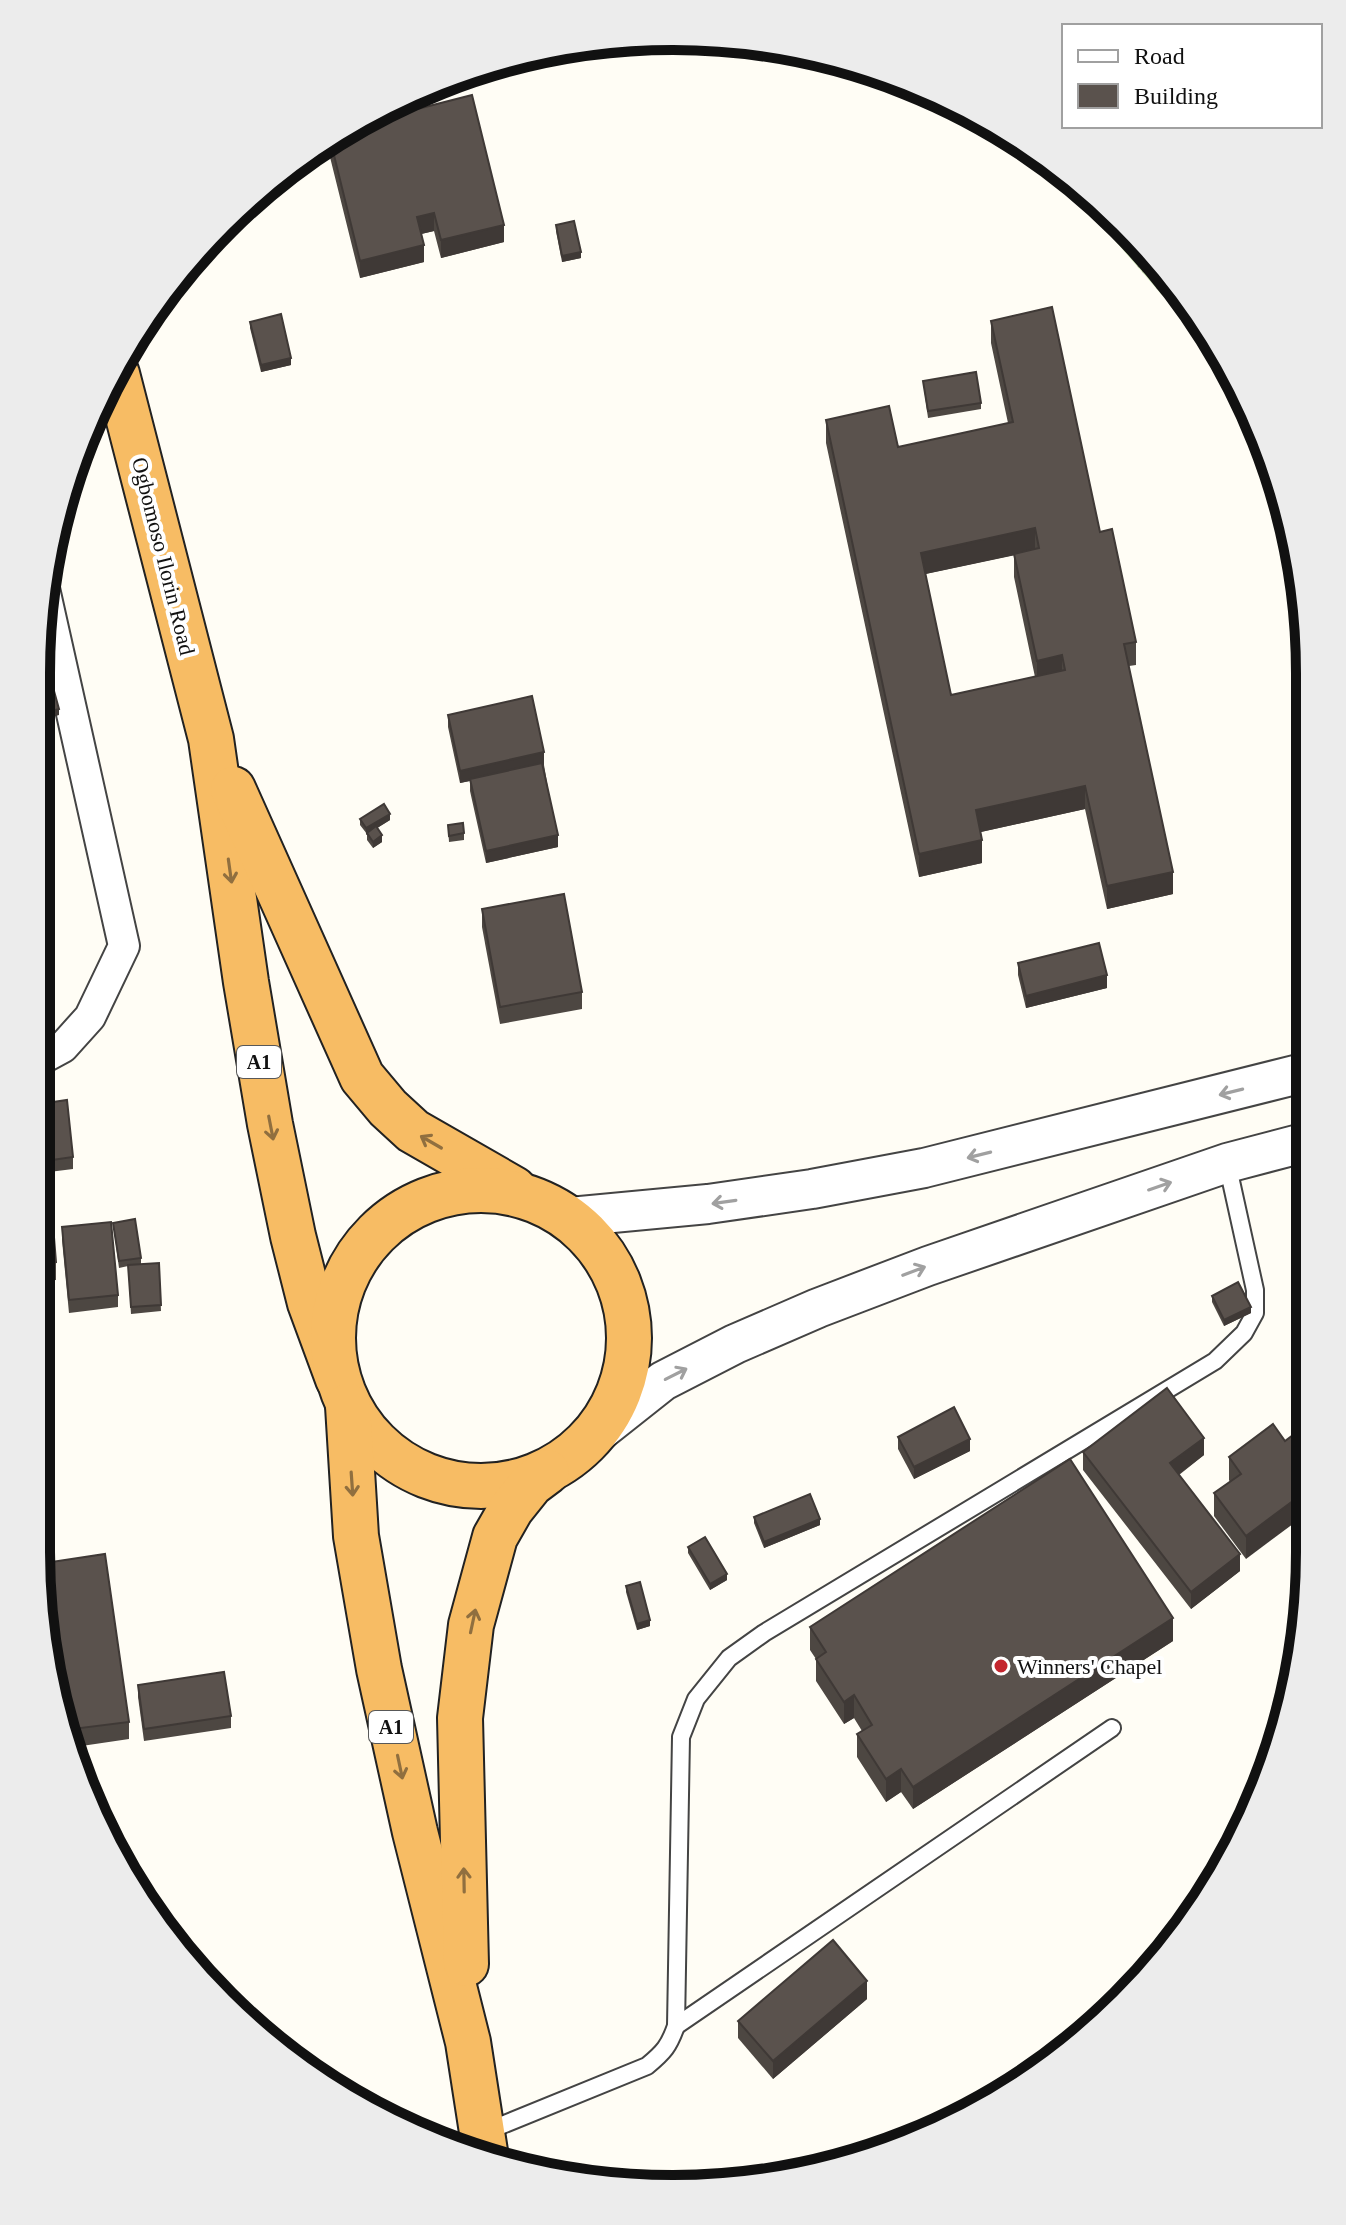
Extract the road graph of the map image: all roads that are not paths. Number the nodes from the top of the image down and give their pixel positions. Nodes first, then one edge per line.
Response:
1 (120, 386) edge
2 (52, 624) edge
3 (211, 739) junction
4 (50, 1054) edge
5 (1296, 1075) edge
6 (1296, 1145) edge
7 (1227, 1163) junction
8 (523, 1194) junction
9 (570, 1217) junction
10 (343, 1392) junction
11 (577, 1450) junction
12 (1112, 1728) dead end
13 (676, 2026) junction
14 (468, 2042) junction
15 (484, 2146) edge

1 - 3 highway, Ogbomoso Ilorin Road / A1
2 - 4 street
8 -> 3 highway, A1
3 -> 10 highway, A1
5 -> 9 street
6 - 7 street
11 -> 7 street
7 - 13 lane
8 - 9 highway
8 - 10 highway
9 - 11 highway
10 - 11 highway
10 -> 14 highway, A1
14 -> 11 highway, A1
12 - 13 lane
13 - 15 lane
14 - 15 highway, A1

